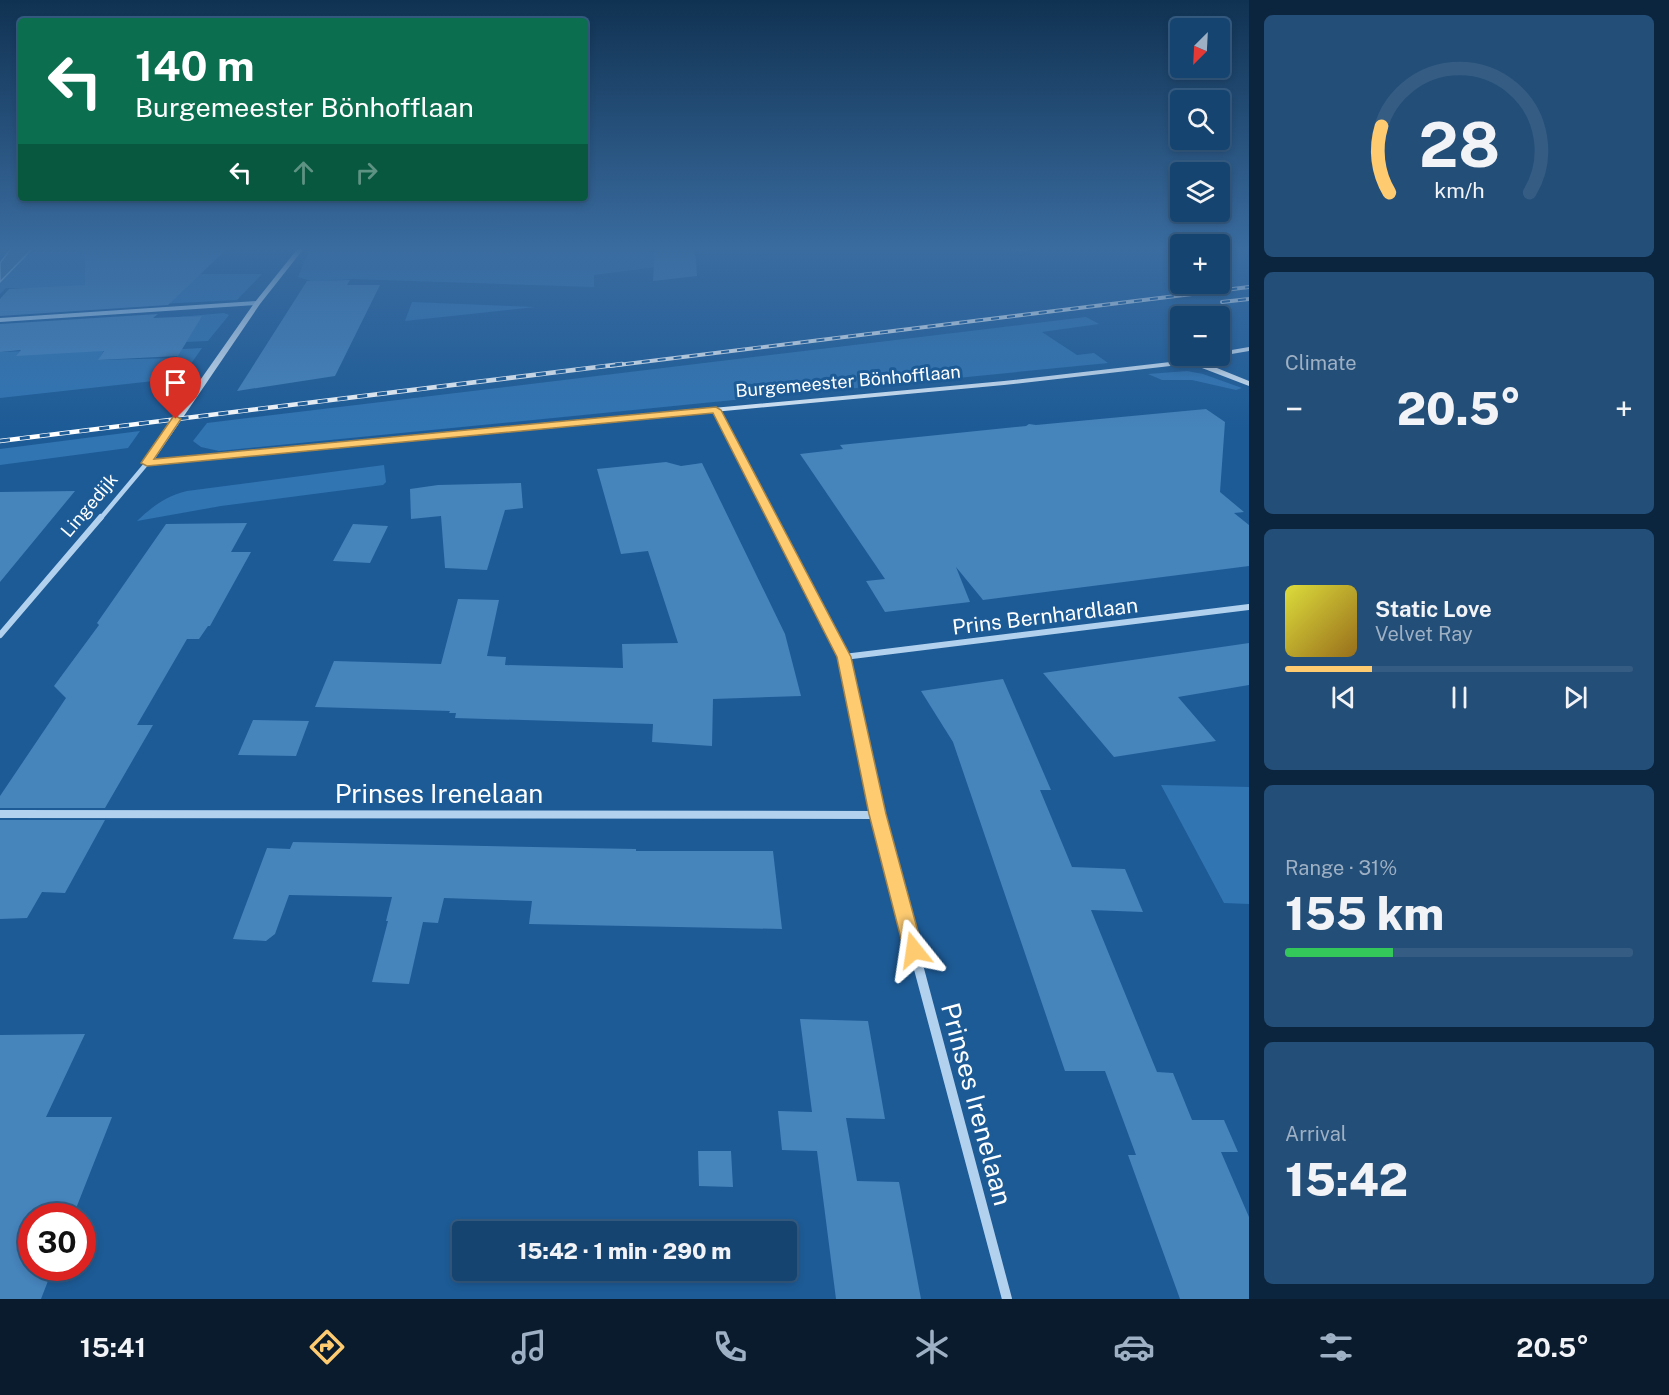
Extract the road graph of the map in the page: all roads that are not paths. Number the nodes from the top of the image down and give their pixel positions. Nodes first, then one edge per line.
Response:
1 (187, 308) edge
2 (254, 308) edge
3 (0, 320) edge
4 (1249, 349) edge
5 (1230, 352) edge
6 (1170, 364) edge
7 (1200, 366) edge
8 (1249, 384) edge
9 (716, 410) junction
10 (147, 463) junction
11 (1249, 608) edge
12 (0, 635) edge
13 (844, 657) junction
14 (0, 814) edge
15 (878, 814) junction
16 (1007, 1299) edge

1 - 3 street
2 - 10 street, Lingedijk
4 - 5 street
6 - 9 street, Burgemeester Bönhofflaan
7 - 8 street
9 - 10 street, Burgemeester Bönhofflaan
9 - 13 street, Prinses Irenelaan
10 - 12 street, Lingedijk
11 - 13 street, Prins Bernhardlaan
13 - 15 street, Prinses Irenelaan
14 - 15 street, Prinses Irenelaan
15 - 16 street, Prinses Irenelaan

